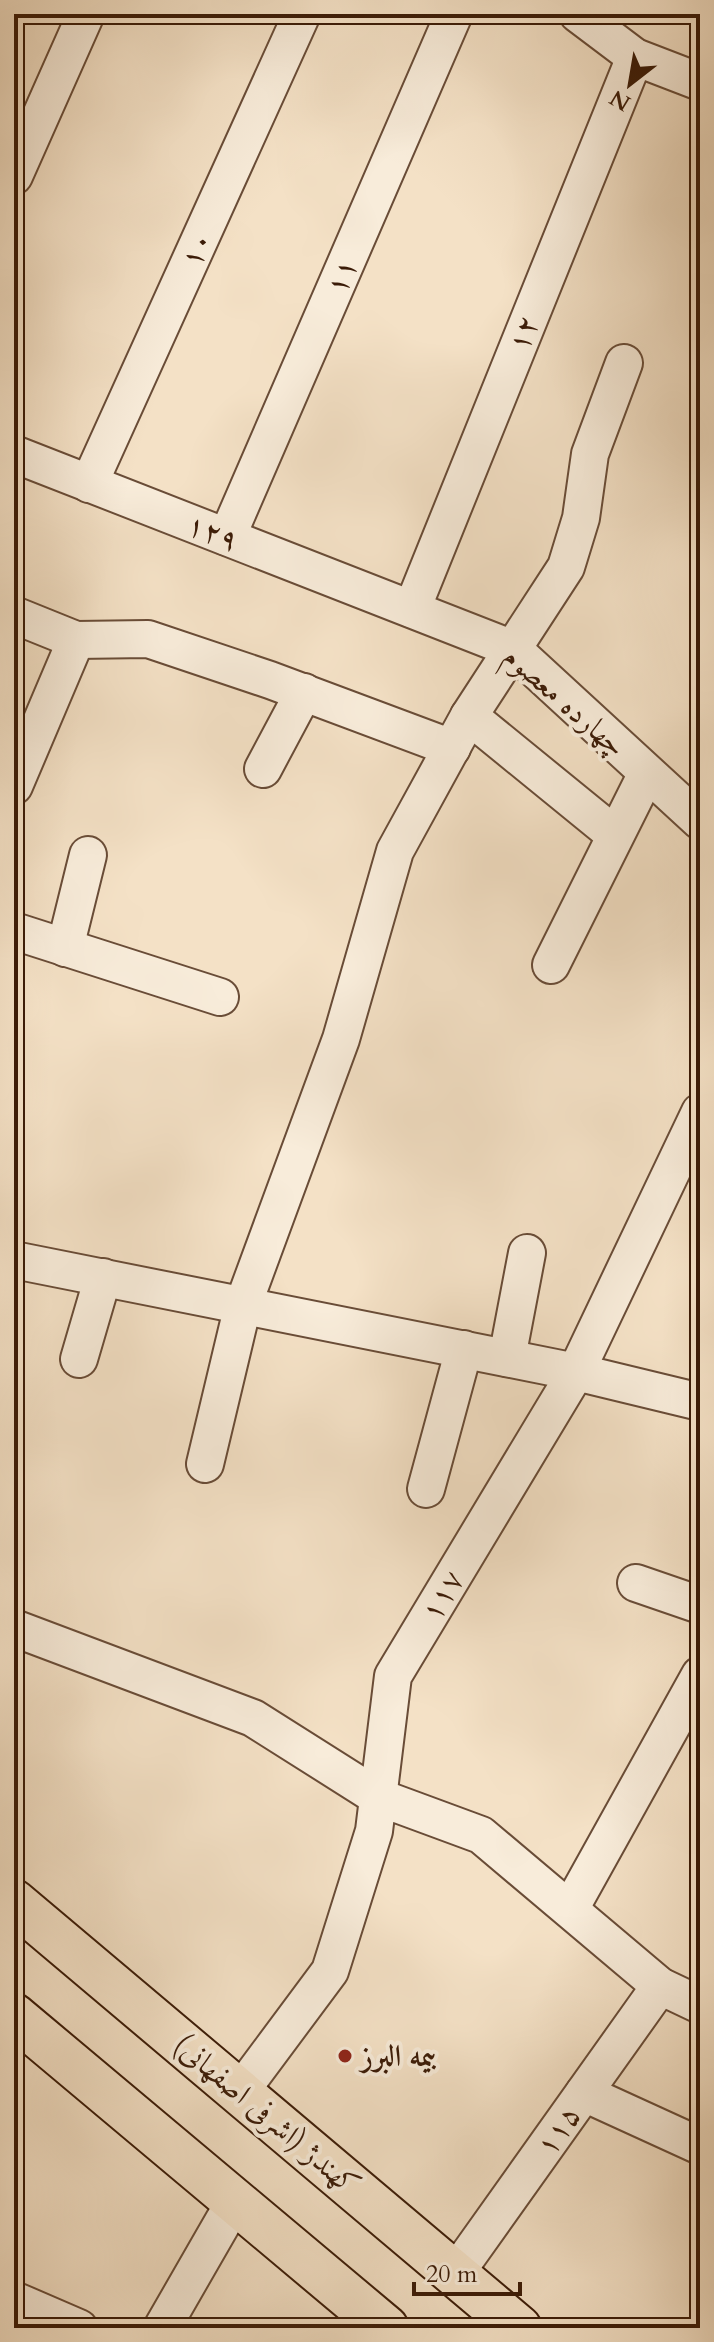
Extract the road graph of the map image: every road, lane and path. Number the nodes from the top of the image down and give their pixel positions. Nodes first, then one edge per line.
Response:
1 (86, 14) edge
2 (302, 14) edge
3 (454, 14) edge
4 (578, 14) edge
5 (635, 57) junction
6 (700, 82) edge
7 (18, 156) edge
8 (624, 363) dead end
9 (14, 454) edge
10 (89, 484) junction
11 (227, 537) junction
12 (412, 609) junction
13 (14, 615) edge
14 (76, 640) junction
15 (513, 649) junction
16 (304, 692) junction
17 (469, 716) junction
18 (452, 748) junction
19 (18, 766) edge
20 (263, 769) dead end
21 (647, 773) junction
22 (700, 821) edge
23 (615, 835) junction
24 (88, 855) dead end
25 (14, 931) edge
26 (65, 948) junction
27 (551, 965) dead end
28 (220, 997) dead end
29 (700, 1112) edge
30 (527, 1253) dead end
31 (14, 1260) edge
32 (103, 1277) junction
33 (243, 1305) junction
34 (464, 1349) junction
35 (507, 1358) junction
36 (79, 1359) dead end
37 (576, 1372) junction
38 (700, 1402) edge
39 (205, 1464) dead end
40 (426, 1489) dead end
41 (636, 1583) dead end
42 (700, 1605) edge
43 (14, 1628) edge
44 (700, 1675) edge
45 (378, 1797) junction
46 (14, 1902) edge
47 (570, 1909) junction
48 (660, 1986) junction
49 (700, 2005) edge
50 (14, 2016) edge
51 (240, 2092) junction
52 (584, 2093) junction
53 (700, 2146) edge
54 (235, 2201) junction
55 (455, 2274) junction
56 (14, 2300) edge
57 (79, 2328) edge
58 (162, 2328) edge
59 (386, 2328) edge
60 (519, 2328) edge

1 - 7 street
2 - 10 street, ۱۰
3 - 11 street, ۱۱
4 - 5 street
5 - 6 street
5 - 12 street, ۱۲
8 - 15 street
9 - 10 street, ۱۲۹
10 - 11 street, ۱۲۹
11 - 12 street, ۱۲۹
12 - 15 street, چهارده معصوم
13 - 14 street
14 - 16 street
14 - 19 street
15 - 17 street
15 - 21 street, چهارده معصوم
16 - 18 street
16 - 20 street
17 - 18 street
17 - 23 street
18 - 33 street
21 - 22 street, چهارده معصوم
21 - 23 street
23 - 27 street
24 - 26 street
25 - 26 street
26 - 28 street
29 - 37 street, ۱۱۷
30 - 35 street
31 - 32 street
32 - 33 street
32 - 36 street
33 - 34 street
33 - 39 street
34 - 35 street
34 - 40 street
35 - 37 street
37 - 38 street
37 - 45 street, ۱۱۷
41 - 42 street
43 - 45 street
44 - 47 street
45 - 47 street
45 - 51 street, ۱۱۷
46 - 51 main road, کهندژ (اشرفی اصفهانی)
47 - 48 street
48 - 49 street
48 - 52 street, ۱۱۵
50 - 54 main road
51 - 55 main road, کهندژ (اشرفی اصفهانی)
52 - 53 street
52 - 55 street, ۱۱۵
54 - 58 street
54 - 59 main road
55 - 60 main road, کهندژ (اشرفی اصفهانی)
56 - 57 street

